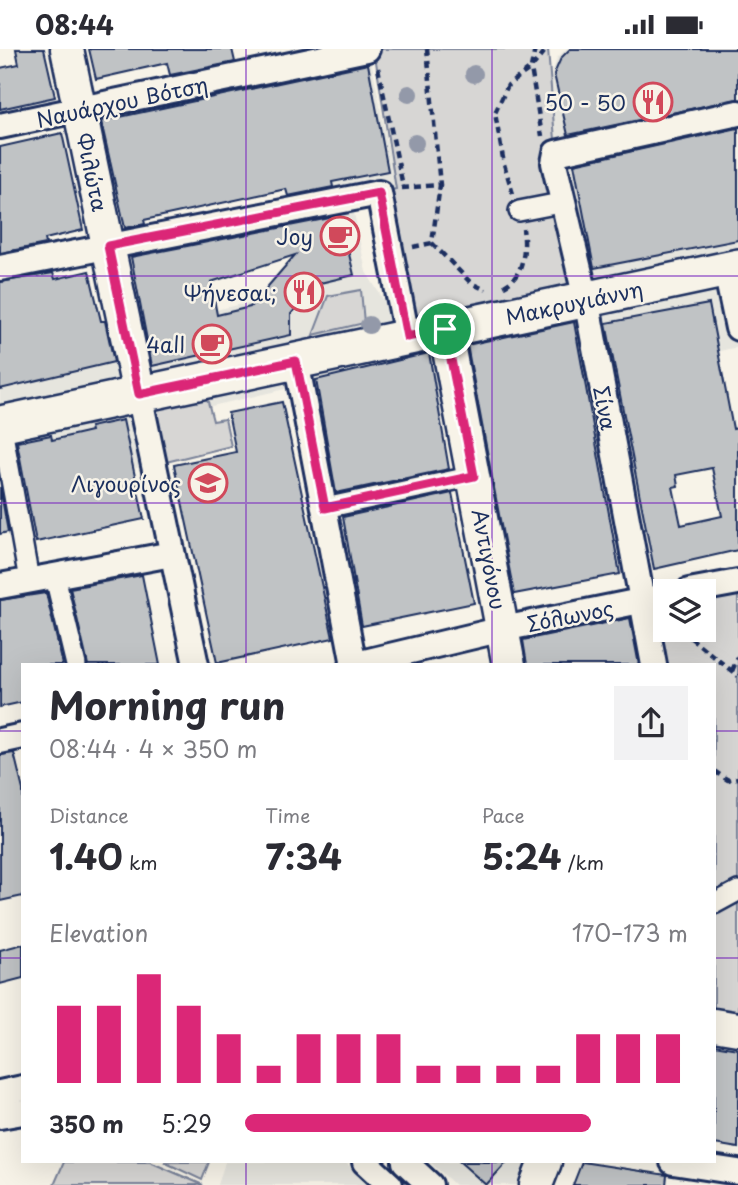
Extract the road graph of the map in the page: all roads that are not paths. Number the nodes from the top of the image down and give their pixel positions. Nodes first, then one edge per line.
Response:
1 (68, 49) edge
2 (372, 55) edge
3 (80, 110) junction
4 (738, 113) edge
5 (0, 126) edge
6 (555, 204) dead end
7 (519, 211) dead end
8 (108, 246) junction
9 (0, 268) edge
10 (732, 268) edge
11 (586, 299) junction
12 (738, 328) edge
13 (445, 329) junction
14 (407, 337) junction
15 (296, 361) junction
16 (139, 394) junction
17 (0, 423) edge
18 (474, 476) junction
19 (325, 508) junction
20 (173, 554) junction
21 (55, 577) junction
22 (29, 580) junction
23 (738, 582) edge
24 (0, 586) edge
25 (716, 586) edge
26 (653, 598) edge
27 (503, 629) junction
28 (654, 642) edge
29 (76, 663) edge
30 (196, 663) edge
31 (353, 663) edge
32 (361, 663) edge
33 (509, 663) edge
34 (654, 663) edge
35 (21, 736) edge
36 (0, 741) edge
37 (738, 891) edge
38 (716, 903) edge
39 (716, 1025) edge
40 (738, 1029) edge
41 (21, 1088) edge
42 (0, 1093) edge
43 (21, 1112) edge
44 (0, 1117) edge
45 (366, 1163) edge
46 (406, 1163) edge
47 (545, 1163) edge
48 (680, 1163) edge
49 (738, 1172) edge
50 (390, 1185) edge
51 (430, 1185) edge
52 (536, 1185) edge

1 - 3 street, Φιλώτα
2 - 3 street, Ναυάρχου Βότση
3 - 5 street, Ναυάρχου Βότση
3 - 8 street, Φιλώτα
4 - 11 street, Σίνα
6 - 7 street
8 - 9 street
8 - 14 street
8 - 16 street, Φιλώτα
10 - 11 main road, Μακρυγιάννη
10 - 12 street
11 - 13 main road, Μακρυγιάννη
11 - 26 street, Σίνα
13 - 14 main road, Μακρυγιάννη
13 - 18 street, Αντιγόνου
14 - 15 main road, Μακρυγιάννη
15 - 16 main road, Μακρυγιάννη
15 - 19 street
16 - 17 main road, Μακρυγιάννη
16 - 20 street, Φιλώτα
17 - 22 street
18 - 19 street
18 - 27 street, Αντιγόνου
19 - 31 street
20 - 21 street
20 - 30 street, Φιλώτα
21 - 22 street
21 - 29 street
22 - 24 street
23 - 25 street
26 - 27 street, Σόλωνος
27 - 32 street, Σόλωνος
27 - 33 street, Αντιγόνου
28 - 34 street, Σίνα
35 - 36 street
37 - 38 street
39 - 40 street
41 - 42 street
43 - 44 street
45 - 50 street
46 - 51 street
47 - 52 street
48 - 49 street

